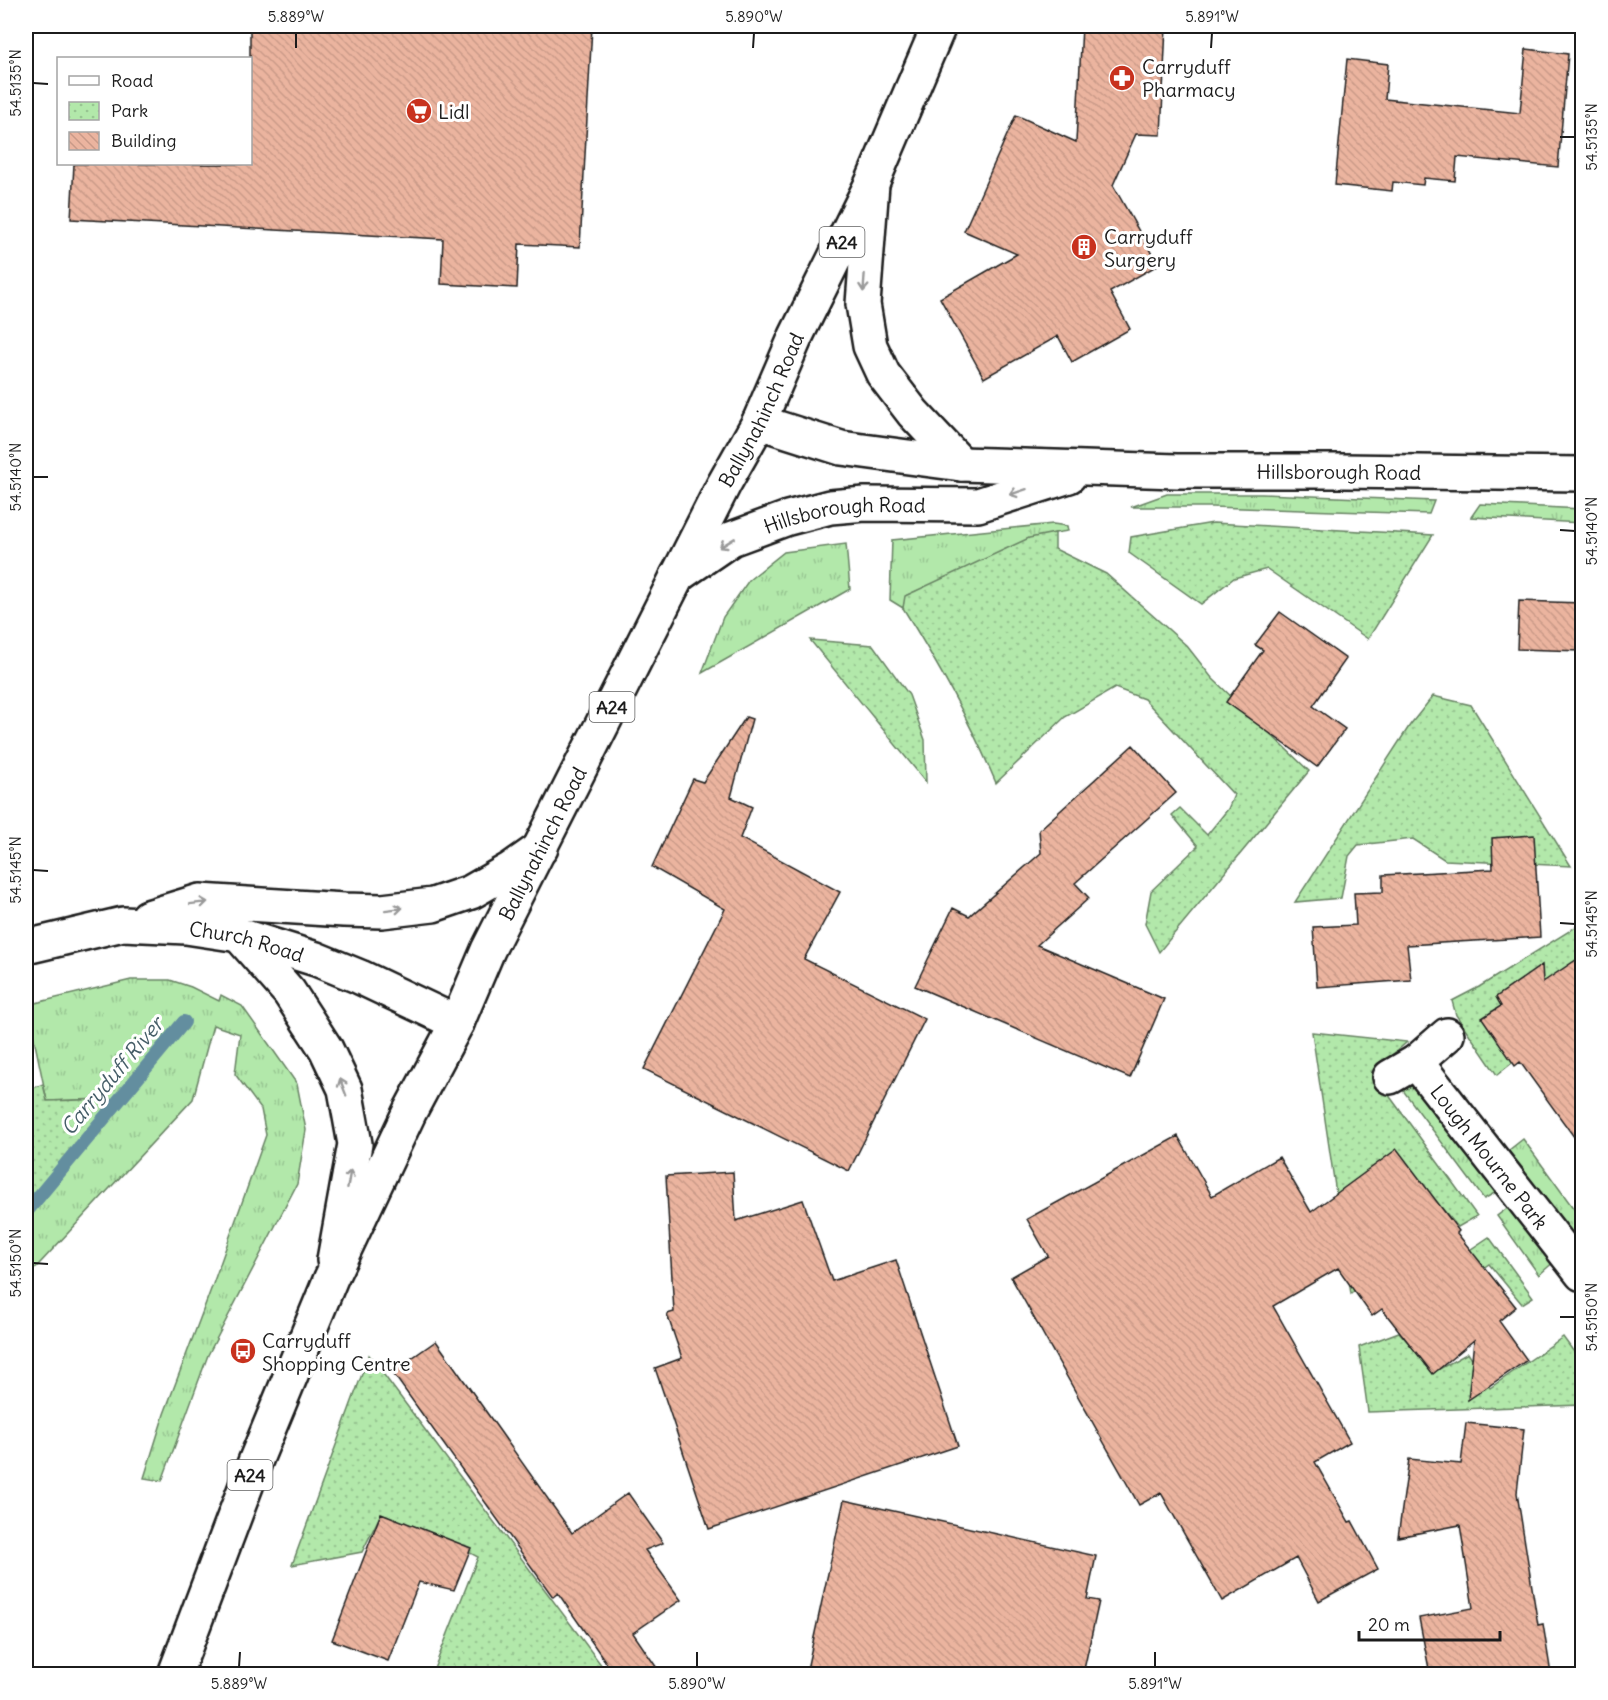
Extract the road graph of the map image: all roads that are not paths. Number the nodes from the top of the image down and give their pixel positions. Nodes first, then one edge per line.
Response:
1 (939, 26) edge
2 (872, 183) junction
3 (759, 422) junction
4 (961, 464) junction
5 (1094, 468) junction
6 (1582, 474) edge
7 (677, 576) junction
8 (542, 848) junction
9 (123, 924) junction
10 (239, 936) junction
11 (26, 947) edge
12 (457, 1023) junction
13 (1447, 1035) dead end
14 (1582, 1274) edge
15 (331, 1278) junction
16 (175, 1674) edge

1 - 2 main road, Ballynahinch Road / A24
2 - 3 main road, Ballynahinch Road / A24
2 -> 4 main road
3 - 4 main road, Hillsborough Road
3 - 7 main road, Ballynahinch Road / A24
4 - 5 main road, Hillsborough Road
5 - 6 main road, Hillsborough Road
5 -> 7 main road, Hillsborough Road
7 - 8 main road, Ballynahinch Road / A24
9 -> 8 main road
8 - 12 main road, Ballynahinch Road / A24
9 - 10 main road, Church Road
9 - 11 main road, Church Road
10 - 12 main road, Church Road
15 -> 10 main road
12 - 15 main road, Ballynahinch Road / A24
13 - 14 main road, Lough Mourne Park
15 - 16 main road, Ballynahinch Road / A24

